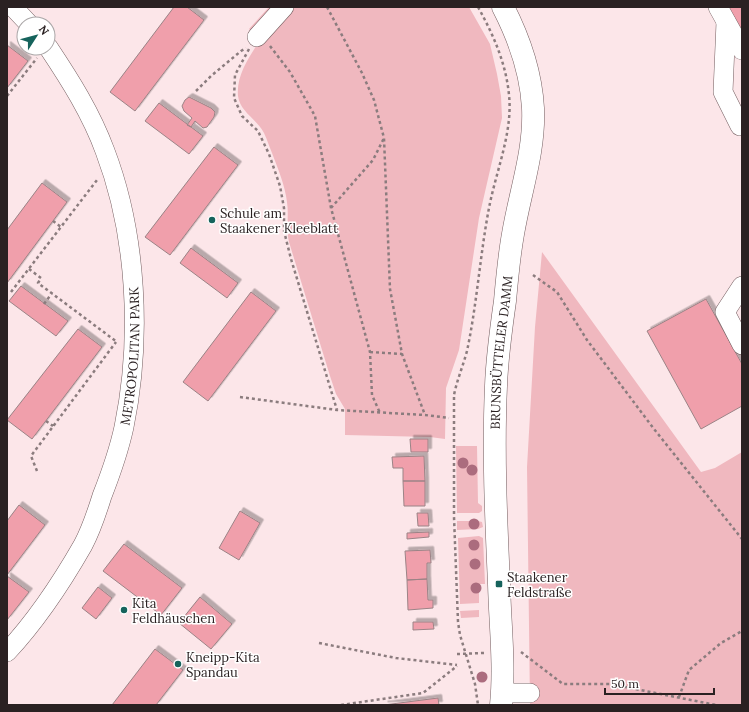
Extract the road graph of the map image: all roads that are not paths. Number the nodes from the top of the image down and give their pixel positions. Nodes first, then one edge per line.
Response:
1 (13, 7) edge
2 (284, 7) edge
3 (503, 7) edge
4 (722, 14) edge
5 (21, 16) edge
6 (259, 35) road end
7 (742, 50) edge
8 (49, 56) edge
9 (741, 126) edge
10 (742, 286) edge
11 (742, 345) edge
12 (7, 652) edge
13 (530, 693) dead end
14 (502, 699) edge

1 - 5 street
2 - 6 street
3 - 14 main road, BRUNSBÜTTELER DAMM
4 - 7 street
4 - 9 street
8 - 12 street, METROPOLITAN PARK
10 - 11 street
13 - 14 street

